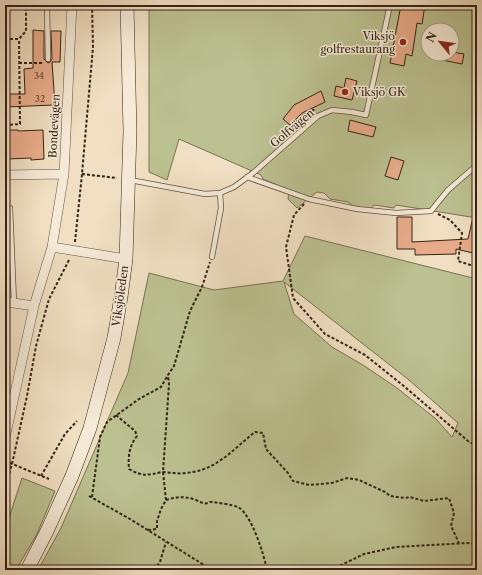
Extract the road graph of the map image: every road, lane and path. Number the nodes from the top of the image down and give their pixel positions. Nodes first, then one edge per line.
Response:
1 (26, 5) edge
2 (47, 5) edge
3 (72, 5) edge
4 (127, 5) edge
5 (390, 5) edge
6 (19, 39) junction
7 (5, 40) edge
8 (48, 59) joint
9 (19, 63) junction
10 (5, 125) edge
11 (477, 165) edge
12 (5, 174) edge
13 (64, 174) junction
14 (82, 174) dead end
15 (247, 177) junction
16 (129, 180) junction
17 (220, 193) junction
18 (309, 199) junction
19 (10, 208) dead end
20 (431, 211) junction
21 (52, 247) junction
22 (212, 257) joint
23 (126, 258) junction
24 (477, 267) edge
25 (11, 302) joint
26 (34, 306) junction
27 (168, 375) junction
28 (116, 415) junction
29 (77, 421) dead end
30 (5, 438) edge
31 (477, 446) edge
32 (5, 461) edge
33 (12, 464) junction
34 (163, 472) junction
35 (41, 476) junction
36 (50, 480) dead end
37 (5, 488) edge
38 (89, 496) dead end
39 (92, 498) junction
40 (166, 500) junction
41 (157, 529) junction
42 (148, 530) junction
43 (160, 538) junction
44 (167, 542) junction
45 (459, 543) junction
46 (477, 544) edge
47 (27, 570) edge
48 (154, 570) edge
49 (212, 570) edge
50 (267, 570) edge
51 (331, 570) edge

1 - 6 path
2 - 8 lane
3 - 13 street, Bondevägen
4 - 16 main road, Viksjöleden
5 - 15 lane, Golfvägen
6 - 7 path
6 - 9 path
8 - 9 path
9 - 10 path
11 - 20 lane
12 - 13 street
13 - 21 street, Bondevägen
14 - 16 path
15 - 17 lane, Golfvägen
15 - 18 lane
16 - 17 lane, Golfvägen
16 - 23 main road, Viksjöleden
17 - 22 lane
18 - 20 lane
18 - 31 path
19 - 25 lane
20 - 24 path
21 - 23 street
21 - 26 street, Bondevägen
22 - 27 path
23 - 47 main road, Viksjöleden
25 - 26 street
26 - 30 street, Bondevägen
27 - 28 path
27 - 34 path
28 - 34 path
28 - 39 path
29 - 35 path
32 - 33 path
33 - 35 path
33 - 37 path
34 - 40 path
34 - 45 path
35 - 36 path
38 - 39 path
39 - 42 path
40 - 41 path
40 - 50 path
41 - 42 path
41 - 43 path
42 - 43 path
43 - 44 path
44 - 48 path
44 - 49 path
45 - 46 path
45 - 51 path

